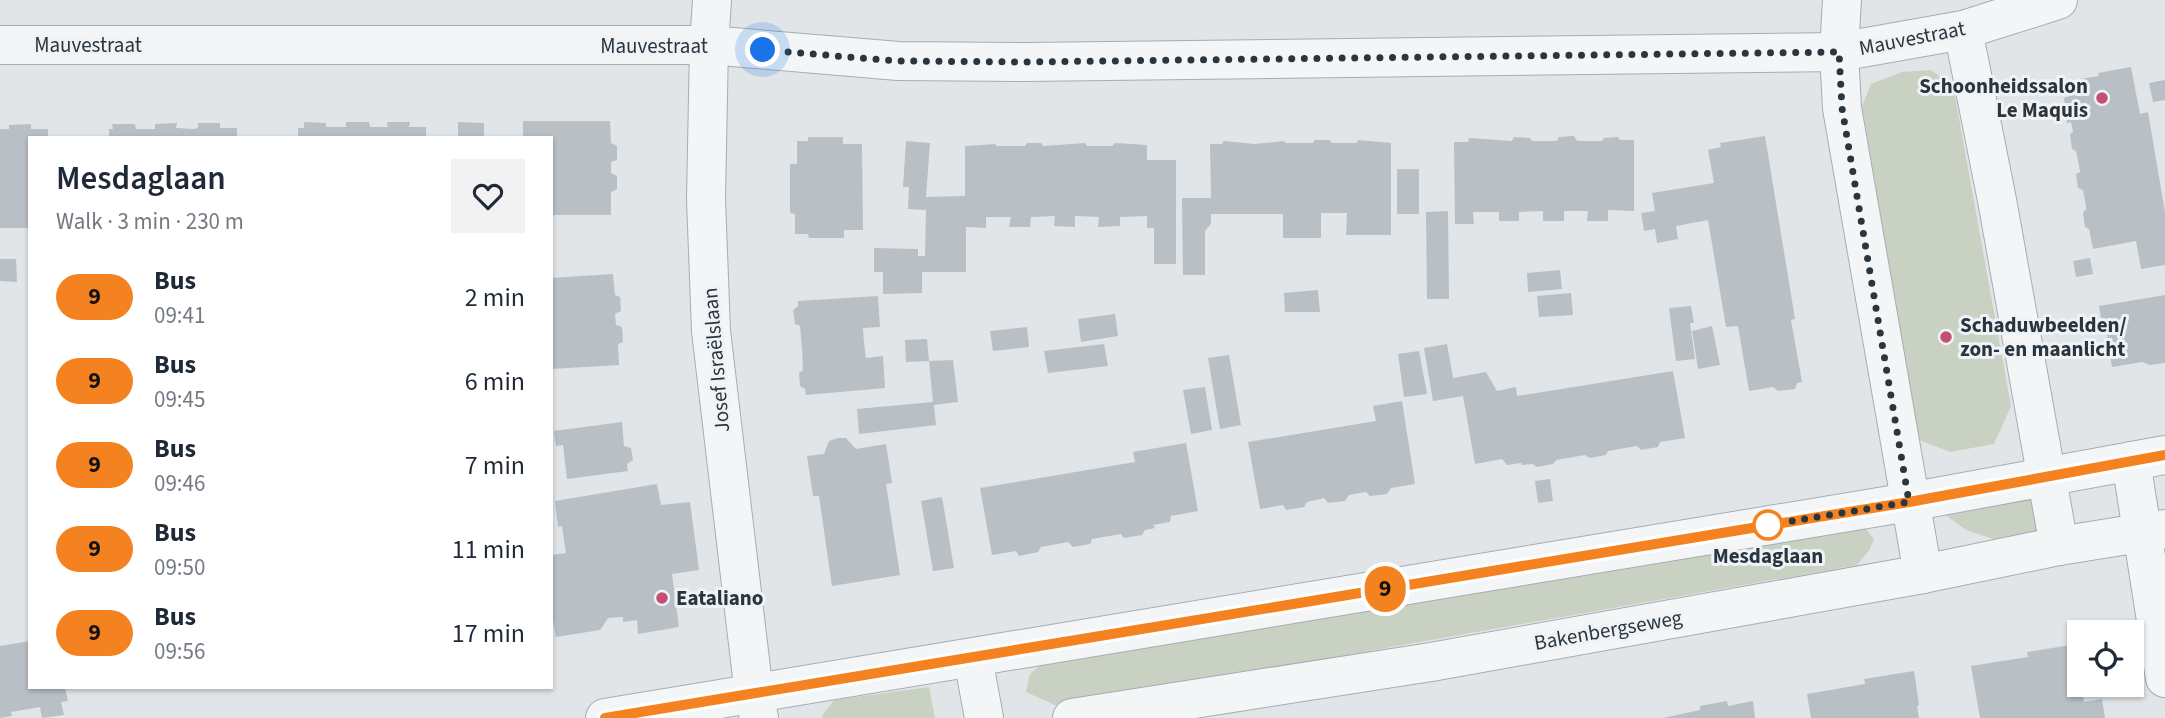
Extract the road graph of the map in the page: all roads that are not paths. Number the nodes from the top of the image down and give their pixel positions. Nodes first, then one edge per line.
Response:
1 (712, 0) edge
2 (1842, 0) edge
3 (2058, 0) edge
4 (1963, 30) junction
5 (0, 45) edge
6 (709, 45) junction
7 (1839, 52) junction
8 (2148, 458) edge
9 (2046, 475) junction
10 (1909, 502) junction
11 (2154, 530) edge
12 (2059, 546) junction
13 (1923, 574) junction
14 (972, 658) junction
15 (2165, 678) edge
16 (757, 706) edge
17 (605, 718) edge
18 (984, 718) edge
19 (1073, 718) edge

1 - 6 street, Josef Israëlslaan
2 - 7 street
3 - 4 street, Mauvestraat
4 - 7 street, Mauvestraat
4 - 9 street
5 - 6 street, Mauvestraat
6 - 7 street, Mauvestraat
6 - 16 street, Josef Israëlslaan
7 - 10 street
8 - 9 street
8 - 11 street
9 - 10 street
9 - 12 street
10 - 13 street
10 - 14 street
11 - 12 street, Bakenbergseweg
11 - 15 street
12 - 13 street, Bakenbergseweg
13 - 19 street, Bakenbergseweg
14 - 16 street
14 - 18 street
16 - 17 street

